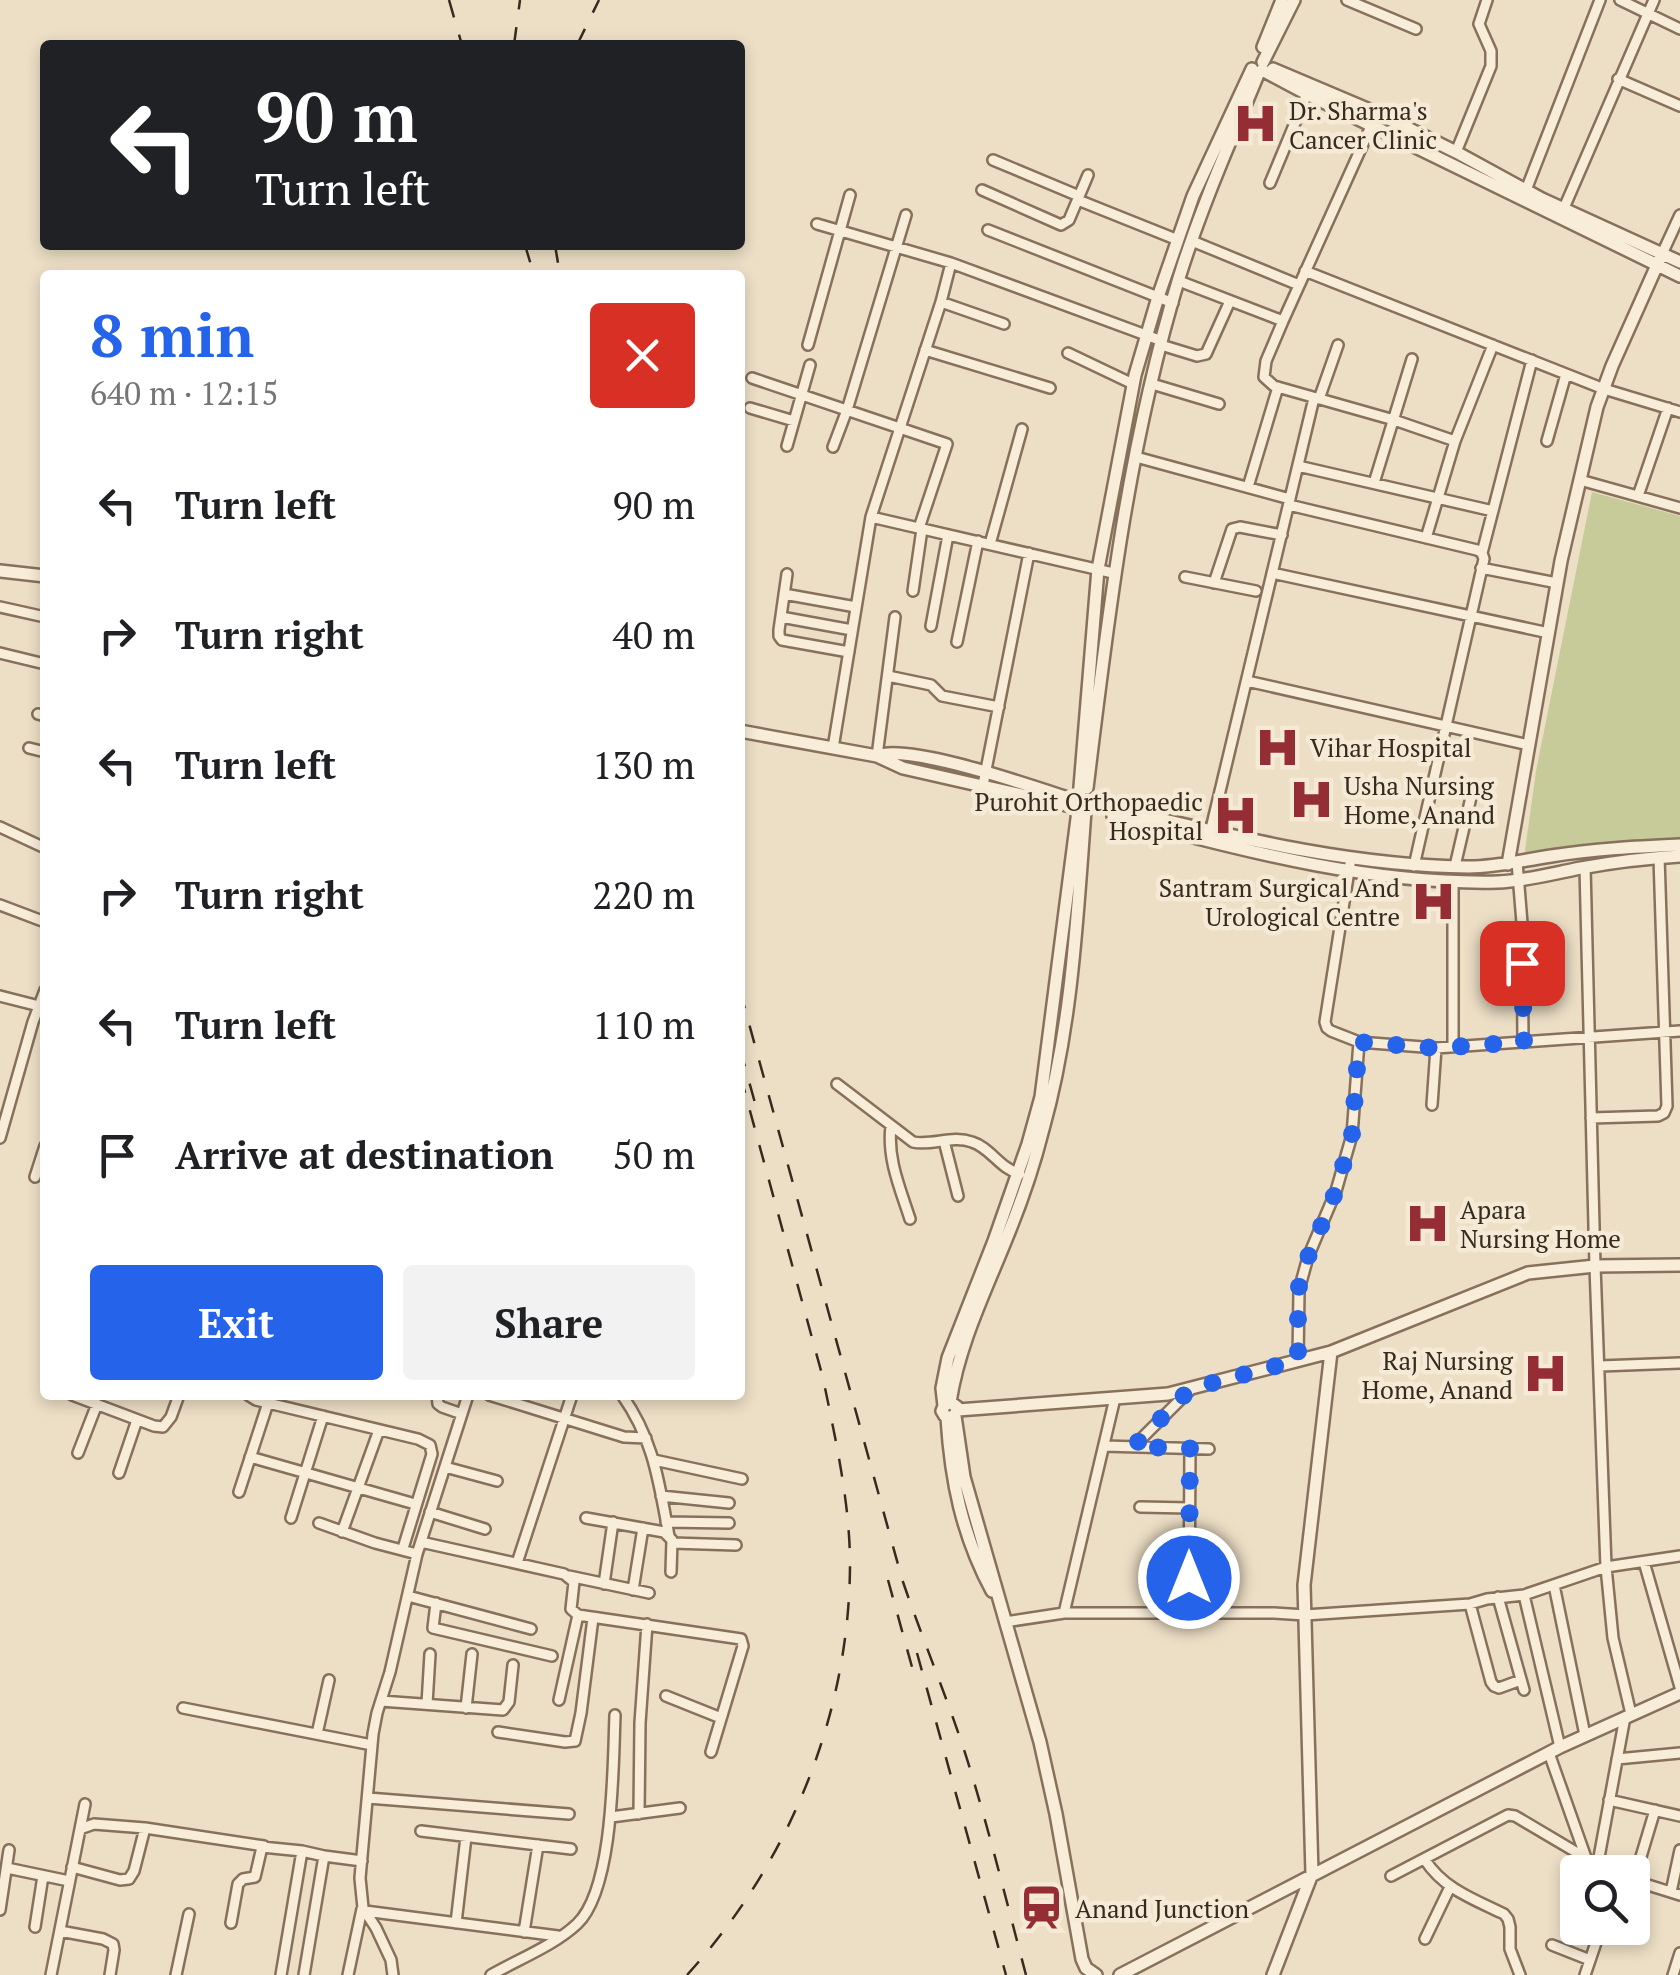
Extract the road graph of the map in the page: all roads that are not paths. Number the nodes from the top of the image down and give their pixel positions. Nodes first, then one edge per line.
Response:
1 (1282, 0) edge
2 (1294, 0) edge
3 (1347, 0) edge
4 (1487, 0) edge
5 (1600, 0) edge
6 (1620, 0) edge
7 (1654, 0) edge
8 (1648, 15) junction
9 (1416, 29) dead end
10 (1680, 29) edge
11 (1260, 66) junction
12 (1618, 79) junction
13 (1307, 94) junction
14 (1680, 106) edge
15 (1377, 113) junction
16 (1371, 126) junction
17 (1456, 152) junction
18 (993, 160) dead end
19 (1088, 176) dead end
20 (1270, 183) dead end
21 (982, 190) dead end
22 (1526, 190) junction
23 (850, 195) dead end
24 (1079, 198) junction
25 (1564, 208) junction
26 (906, 214) dead end
27 (1680, 215) edge
28 (818, 224) dead end
29 (988, 230) dead end
30 (841, 231) junction
31 (1185, 241) junction
32 (895, 247) junction
33 (1662, 254) junction
34 (1680, 262) edge
35 (951, 264) junction
36 (1656, 266) junction
37 (1305, 271) junction
38 (1680, 276) edge
39 (1178, 281) junction
40 (1298, 285) junction
41 (1158, 297) junction
42 (1230, 301) junction
43 (941, 302) junction
44 (1172, 303) junction
45 (1283, 321) junction
46 (1004, 324) dead end
47 (1146, 335) junction
48 (1161, 343) junction
49 (1338, 344) dead end
50 (808, 345) dead end
51 (1493, 345) junction
52 (926, 350) junction
53 (1068, 353) dead end
54 (1412, 359) dead end
55 (1532, 360) junction
56 (810, 365) dead end
57 (1566, 374) junction
58 (752, 378) dead end
59 (1133, 384) junction
60 (1152, 384) junction
61 (1278, 387) junction
62 (1050, 388) dead end
63 (1604, 388) junction
64 (800, 394) junction
65 (1317, 398) junction
66 (1219, 404) dead end
67 (750, 408) dead end
68 (1668, 408) junction
69 (847, 410) junction
70 (1680, 412) edge
71 (1394, 420) junction
72 (794, 422) junction
73 (900, 428) junction
74 (1022, 429) dead end
75 (1455, 440) junction
76 (1546, 441) dead end
77 (788, 446) dead end
78 (833, 447) dead end
79 (1136, 456) junction
80 (1298, 466) junction
81 (1580, 480) junction
82 (1374, 484) junction
83 (1248, 488) junction
84 (1638, 496) junction
85 (1438, 498) junction
86 (1290, 502) junction
87 (1680, 508) edge
88 (1493, 511) junction
89 (871, 518) junction
90 (920, 528) junction
91 (948, 534) junction
92 (1282, 535) junction
93 (1426, 538) junction
94 (978, 541) junction
95 (990, 544) junction
96 (1028, 552) junction
97 (1482, 554) junction
98 (1482, 568) junction
99 (1098, 569) junction
100 (0, 571) edge
101 (1114, 573) junction
102 (787, 574) dead end
103 (1272, 574) junction
104 (40, 575) edge
105 (1185, 577) dead end
106 (1214, 583) junction
107 (1557, 583) junction
108 (912, 590) dead end
109 (1256, 591) dead end
110 (784, 594) junction
111 (0, 607) edge
112 (856, 607) junction
113 (40, 616) edge
114 (1470, 616) junction
115 (781, 617) junction
116 (896, 618) dead end
117 (931, 626) dead end
118 (852, 630) junction
119 (1548, 632) junction
120 (957, 642) dead end
121 (848, 652) junction
122 (0, 653) edge
123 (40, 663) edge
124 (888, 676) junction
125 (1247, 681) junction
126 (999, 707) junction
127 (1446, 727) junction
128 (745, 732) edge
129 (1528, 745) junction
130 (29, 748) dead end
131 (833, 748) junction
132 (40, 751) edge
133 (877, 756) junction
134 (985, 779) junction
135 (1472, 793) dead end
136 (1082, 805) junction
137 (1, 830) edge
138 (1210, 836) junction
139 (1680, 844) edge
140 (40, 846) edge
141 (1680, 856) edge
142 (1659, 857) junction
143 (1512, 863) junction
144 (1350, 865) junction
145 (1414, 866) junction
146 (1455, 866) junction
147 (1585, 867) junction
148 (1518, 880) junction
149 (1453, 881) junction
150 (0, 905) edge
151 (40, 920) edge
152 (0, 996) edge
153 (40, 1001) edge
154 (38, 1006) junction
155 (33, 1022) junction
156 (40, 1024) edge
157 (1664, 1031) junction
158 (1680, 1031) edge
159 (1590, 1036) junction
160 (1359, 1042) junction
161 (1524, 1042) junction
162 (1453, 1047) junction
163 (1436, 1048) junction
164 (837, 1084) dead end
165 (1432, 1105) dead end
166 (1590, 1118) junction
167 (891, 1126) junction
168 (0, 1138) edge
169 (944, 1140) junction
170 (40, 1162) edge
171 (1023, 1175) junction
172 (35, 1177) dead end
173 (958, 1196) dead end
174 (910, 1219) dead end
175 (1680, 1265) edge
176 (1595, 1266) junction
177 (1331, 1352) junction
178 (1298, 1360) junction
179 (1680, 1363) edge
180 (1600, 1366) junction
181 (1190, 1389) junction
182 (1115, 1398) junction
183 (86, 1400) edge
184 (178, 1400) edge
185 (260, 1400) edge
186 (438, 1400) edge
187 (466, 1400) edge
188 (505, 1400) edge
189 (570, 1400) edge
190 (625, 1400) edge
191 (268, 1403) junction
192 (97, 1404) junction
193 (951, 1411) junction
194 (462, 1414) junction
195 (323, 1416) junction
196 (564, 1419) junction
197 (137, 1420) junction
198 (378, 1430) junction
199 (646, 1438) junction
200 (1104, 1446) junction
201 (1133, 1447) junction
202 (1190, 1448) junction
203 (1209, 1449) dead end
204 (78, 1453) dead end
205 (250, 1457) junction
206 (654, 1460) junction
207 (444, 1467) junction
208 (120, 1472) dead end
209 (305, 1473) junction
210 (742, 1479) dead end
211 (497, 1481) dead end
212 (357, 1488) junction
213 (240, 1492) dead end
214 (661, 1496) junction
215 (416, 1504) junction
216 (729, 1504) dead end
217 (1140, 1507) dead end
218 (1189, 1508) junction
219 (430, 1512) junction
220 (291, 1518) dead end
221 (586, 1518) dead end
222 (319, 1522) dead end
223 (613, 1522) junction
224 (666, 1522) junction
225 (729, 1523) dead end
226 (643, 1528) junction
227 (485, 1529) dead end
228 (342, 1532) junction
229 (670, 1539) junction
230 (421, 1542) junction
231 (404, 1545) dead end
232 (736, 1546) dead end
233 (417, 1554) junction
234 (1680, 1556) edge
235 (1644, 1562) junction
236 (517, 1563) junction
237 (1606, 1568) junction
238 (671, 1572) dead end
239 (568, 1576) junction
240 (604, 1584) junction
241 (1554, 1585) junction
242 (632, 1590) junction
243 (649, 1593) dead end
244 (1524, 1595) junction
245 (408, 1596) junction
246 (1498, 1597) junction
247 (436, 1603) junction
248 (1470, 1604) junction
249 (1064, 1613) junction
250 (1189, 1613) junction
251 (578, 1615) junction
252 (1305, 1615) junction
253 (593, 1618) junction
254 (1005, 1622) junction
255 (647, 1624) junction
256 (531, 1629) dead end
257 (430, 1654) dead end
258 (472, 1654) dead end
259 (552, 1656) dead end
260 (513, 1665) dead end
261 (329, 1680) dead end
262 (1680, 1690) edge
263 (666, 1696) dead end
264 (559, 1700) dead end
265 (382, 1701) junction
266 (427, 1704) junction
267 (183, 1708) dead end
268 (466, 1708) junction
269 (615, 1715) dead end
270 (1628, 1715) junction
271 (721, 1718) junction
272 (498, 1732) dead end
273 (316, 1734) junction
274 (1585, 1735) junction
275 (372, 1745) junction
276 (1554, 1750) junction
277 (711, 1752) dead end
278 (1680, 1753) edge
279 (1617, 1759) junction
280 (368, 1798) junction
281 (1609, 1800) junction
282 (85, 1804) dead end
283 (680, 1808) dead end
284 (1655, 1810) junction
285 (569, 1814) dead end
286 (639, 1814) junction
287 (1680, 1816) edge
288 (610, 1817) junction
289 (145, 1828) junction
290 (80, 1829) junction
291 (421, 1831) dead end
292 (466, 1836) junction
293 (538, 1845) junction
294 (266, 1846) junction
295 (572, 1849) dead end
296 (9, 1850) dead end
297 (302, 1850) junction
298 (1680, 1850) edge
299 (1573, 1855) edge
300 (1587, 1855) edge
301 (1593, 1855) edge
302 (1641, 1855) edge
303 (324, 1856) junction
304 (1425, 1860) junction
305 (362, 1861) junction
306 (72, 1867) junction
307 (7, 1868) junction
308 (1312, 1874) junction
309 (44, 1876) junction
310 (1390, 1876) dead end
311 (69, 1881) junction
312 (1650, 1886) edge
313 (1450, 1887) junction
314 (1675, 1894) edge
315 (0, 1910) edge
316 (363, 1910) junction
317 (189, 1914) dead end
318 (231, 1923) dead end
319 (456, 1923) junction
320 (35, 1927) dead end
321 (60, 1931) junction
322 (524, 1932) junction
323 (560, 1936) junction
324 (1425, 1939) dead end
325 (1552, 1945) dead end
326 (1595, 1945) edge
327 (1680, 1952) edge
328 (1590, 1960) junction
329 (52, 1975) edge
330 (110, 1975) edge
331 (176, 1975) edge
332 (281, 1975) edge
333 (304, 1975) edge
334 (348, 1975) edge
335 (393, 1975) edge
336 (491, 1975) edge
337 (1096, 1975) edge
338 (1120, 1975) edge
339 (1273, 1975) edge
340 (1520, 1975) edge
341 (1585, 1975) edge
342 (1673, 1975) edge

1 - 11 street
2 - 11 street
3 - 9 street
4 - 17 street
5 - 22 street
6 - 8 street
7 - 8 street
8 - 10 street
8 - 12 street
11 - 13 street
11 - 15 street
11 - 31 street
12 - 14 street
12 - 25 street
13 - 16 street
13 - 20 street
15 - 16 street
15 - 17 street
16 - 36 street
16 - 37 street
17 - 22 street
18 - 24 street
19 - 24 street
21 - 24 street
22 - 25 street
23 - 30 street
24 - 31 street
25 - 33 street
26 - 32 street
27 - 33 street
28 - 30 street
29 - 41 street
30 - 32 street
30 - 50 street
31 - 39 street
31 - 40 street
31 - 41 street
32 - 35 street
32 - 69 street
33 - 34 street
33 - 36 street
35 - 43 street
35 - 47 street
36 - 38 street
36 - 63 street
37 - 40 street
37 - 51 street
39 - 42 street
39 - 44 street
40 - 45 street
41 - 44 street
41 - 47 street
42 - 45 street
42 - 48 street
43 - 46 street
43 - 52 street
44 - 48 street
45 - 61 street
47 - 48 street
47 - 59 street
48 - 60 street
49 - 65 street
51 - 55 street
51 - 75 street
52 - 62 street
52 - 73 street
53 - 59 street
54 - 71 street
55 - 57 street
55 - 88 street
56 - 64 street
57 - 63 street
57 - 76 street
58 - 64 street
59 - 99 street
60 - 66 street
60 - 79 street
61 - 65 street
61 - 83 street
63 - 68 street
63 - 81 street
64 - 69 street
64 - 72 street
65 - 71 street
65 - 80 street
67 - 72 street
68 - 70 street
68 - 84 street
69 - 73 street
69 - 78 street
71 - 75 street
71 - 82 street
72 - 77 street
73 - 89 street
73 - 90 street
74 - 95 street
75 - 85 street
79 - 83 street
79 - 101 street
80 - 82 street
80 - 86 street
81 - 84 street
81 - 107 street
82 - 85 street
83 - 86 street
84 - 87 street
85 - 88 street
85 - 93 street
86 - 92 street
86 - 93 street
88 - 97 street
89 - 90 street
89 - 112 street
90 - 91 street
90 - 108 street
91 - 94 street
91 - 117 street
92 - 103 street
92 - 106 street
93 - 97 street
94 - 95 street
94 - 120 street
95 - 96 street
96 - 99 street
96 - 126 street
97 - 98 street
98 - 107 street
98 - 114 street
99 - 101 street
99 - 136 street
100 - 104 street
101 - 136 street
102 - 110 street
103 - 114 street
103 - 125 street
105 - 106 street
106 - 109 street
107 - 119 street
110 - 112 street
110 - 115 street
111 - 113 street
112 - 118 street
114 - 119 street
114 - 127 street
115 - 118 street
115 - 121 street
116 - 124 street
118 - 121 street
119 - 129 street
121 - 131 street
122 - 123 street
124 - 126 street
124 - 133 street
125 - 127 street
125 - 138 street
126 - 134 street
127 - 129 street
127 - 145 street
128 - 131 street
129 - 143 street
130 - 132 street
131 - 133 street
133 - 134 street
134 - 136 street
135 - 146 street
136 - 138 street
136 - 171 street
137 - 140 street
138 - 144 street
139 - 143 street
141 - 142 street
142 - 147 street
142 - 157 street
143 - 146 street
143 - 148 street
144 - 145 street
144 - 149 street
144 - 160 street
145 - 146 street
147 - 148 street
147 - 159 street
148 - 149 street
148 - 161 street
149 - 162 street
150 - 151 street
152 - 154 street
153 - 154 street
154 - 155 street
155 - 156 street
155 - 168 street
157 - 158 street
157 - 159 street
157 - 166 street
159 - 161 street
159 - 166 street
160 - 163 street
160 - 178 street
161 - 162 street
162 - 163 street
163 - 165 street
164 - 167 street
166 - 176 street
167 - 169 street
167 - 174 street
169 - 171 street
169 - 173 street
170 - 172 street
171 - 193 street
175 - 176 street
176 - 177 street
176 - 180 street
177 - 178 street
177 - 252 street
178 - 181 street
179 - 180 street
180 - 237 street
181 - 182 street
181 - 201 street
182 - 193 street
182 - 200 street
183 - 192 street
184 - 197 street
185 - 191 street
186 - 194 street
187 - 194 street
188 - 196 street
189 - 196 street
190 - 199 street
191 - 195 street
191 - 205 street
192 - 197 street
192 - 204 street
193 - 254 street
194 - 207 street
195 - 198 street
195 - 209 street
196 - 199 street
196 - 236 street
197 - 208 street
198 - 212 street
198 - 215 street
199 - 206 street
200 - 201 street
200 - 249 street
201 - 202 street
202 - 203 street
202 - 218 street
205 - 209 street
205 - 213 street
206 - 210 street
206 - 214 street
207 - 211 street
207 - 219 street
209 - 212 street
209 - 220 street
212 - 215 street
212 - 228 street
214 - 216 street
214 - 224 street
215 - 231 street
217 - 218 street
218 - 250 street
219 - 227 street
219 - 230 street
221 - 223 street
222 - 228 street
223 - 226 street
223 - 240 street
224 - 225 street
224 - 229 street
226 - 229 street
226 - 242 street
228 - 233 street
229 - 232 street
229 - 238 street
230 - 233 street
230 - 236 street
233 - 245 street
234 - 235 street
235 - 237 street
235 - 262 street
236 - 239 street
237 - 241 street
237 - 270 street
239 - 240 street
239 - 251 street
240 - 242 street
241 - 244 street
241 - 274 street
242 - 243 street
244 - 246 street
244 - 276 street
245 - 247 street
245 - 265 street
246 - 248 street
246 - 248 street
247 - 256 street
247 - 259 street
248 - 252 street
249 - 250 street
249 - 254 street
250 - 252 street
251 - 253 street
251 - 264 street
252 - 308 street
253 - 255 street
253 - 272 street
254 - 337 street
255 - 271 street
255 - 286 street
257 - 266 street
258 - 268 street
260 - 268 street
261 - 273 street
262 - 270 street
263 - 271 street
265 - 266 street
265 - 275 street
266 - 268 street
267 - 273 street
269 - 288 street
270 - 274 street
270 - 279 street
271 - 277 street
273 - 275 street
274 - 276 street
275 - 280 street
276 - 300 street
276 - 308 street
278 - 279 street
279 - 281 street
280 - 285 street
280 - 305 street
281 - 284 street
281 - 301 street
282 - 290 street
283 - 286 street
284 - 287 street
284 - 302 street
286 - 288 street
288 - 323 street
289 - 290 street
289 - 294 street
289 - 306 street
290 - 306 street
291 - 292 street
292 - 293 street
292 - 319 street
293 - 295 street
293 - 322 street
294 - 297 street
294 - 318 street
296 - 307 street
297 - 303 street
297 - 332 street
298 - 314 street
299 - 304 street
303 - 305 street
303 - 333 street
304 - 310 street
304 - 313 street
305 - 316 street
306 - 311 street
307 - 309 street
307 - 315 street
308 - 338 street
308 - 339 street
309 - 311 street
309 - 320 street
311 - 321 street
312 - 314 street
313 - 324 street
313 - 340 street
316 - 319 street
316 - 334 street
316 - 335 street
317 - 331 street
319 - 322 street
321 - 329 street
321 - 330 street
322 - 323 street
323 - 336 street
325 - 328 street
326 - 328 street
327 - 342 street
328 - 341 street

